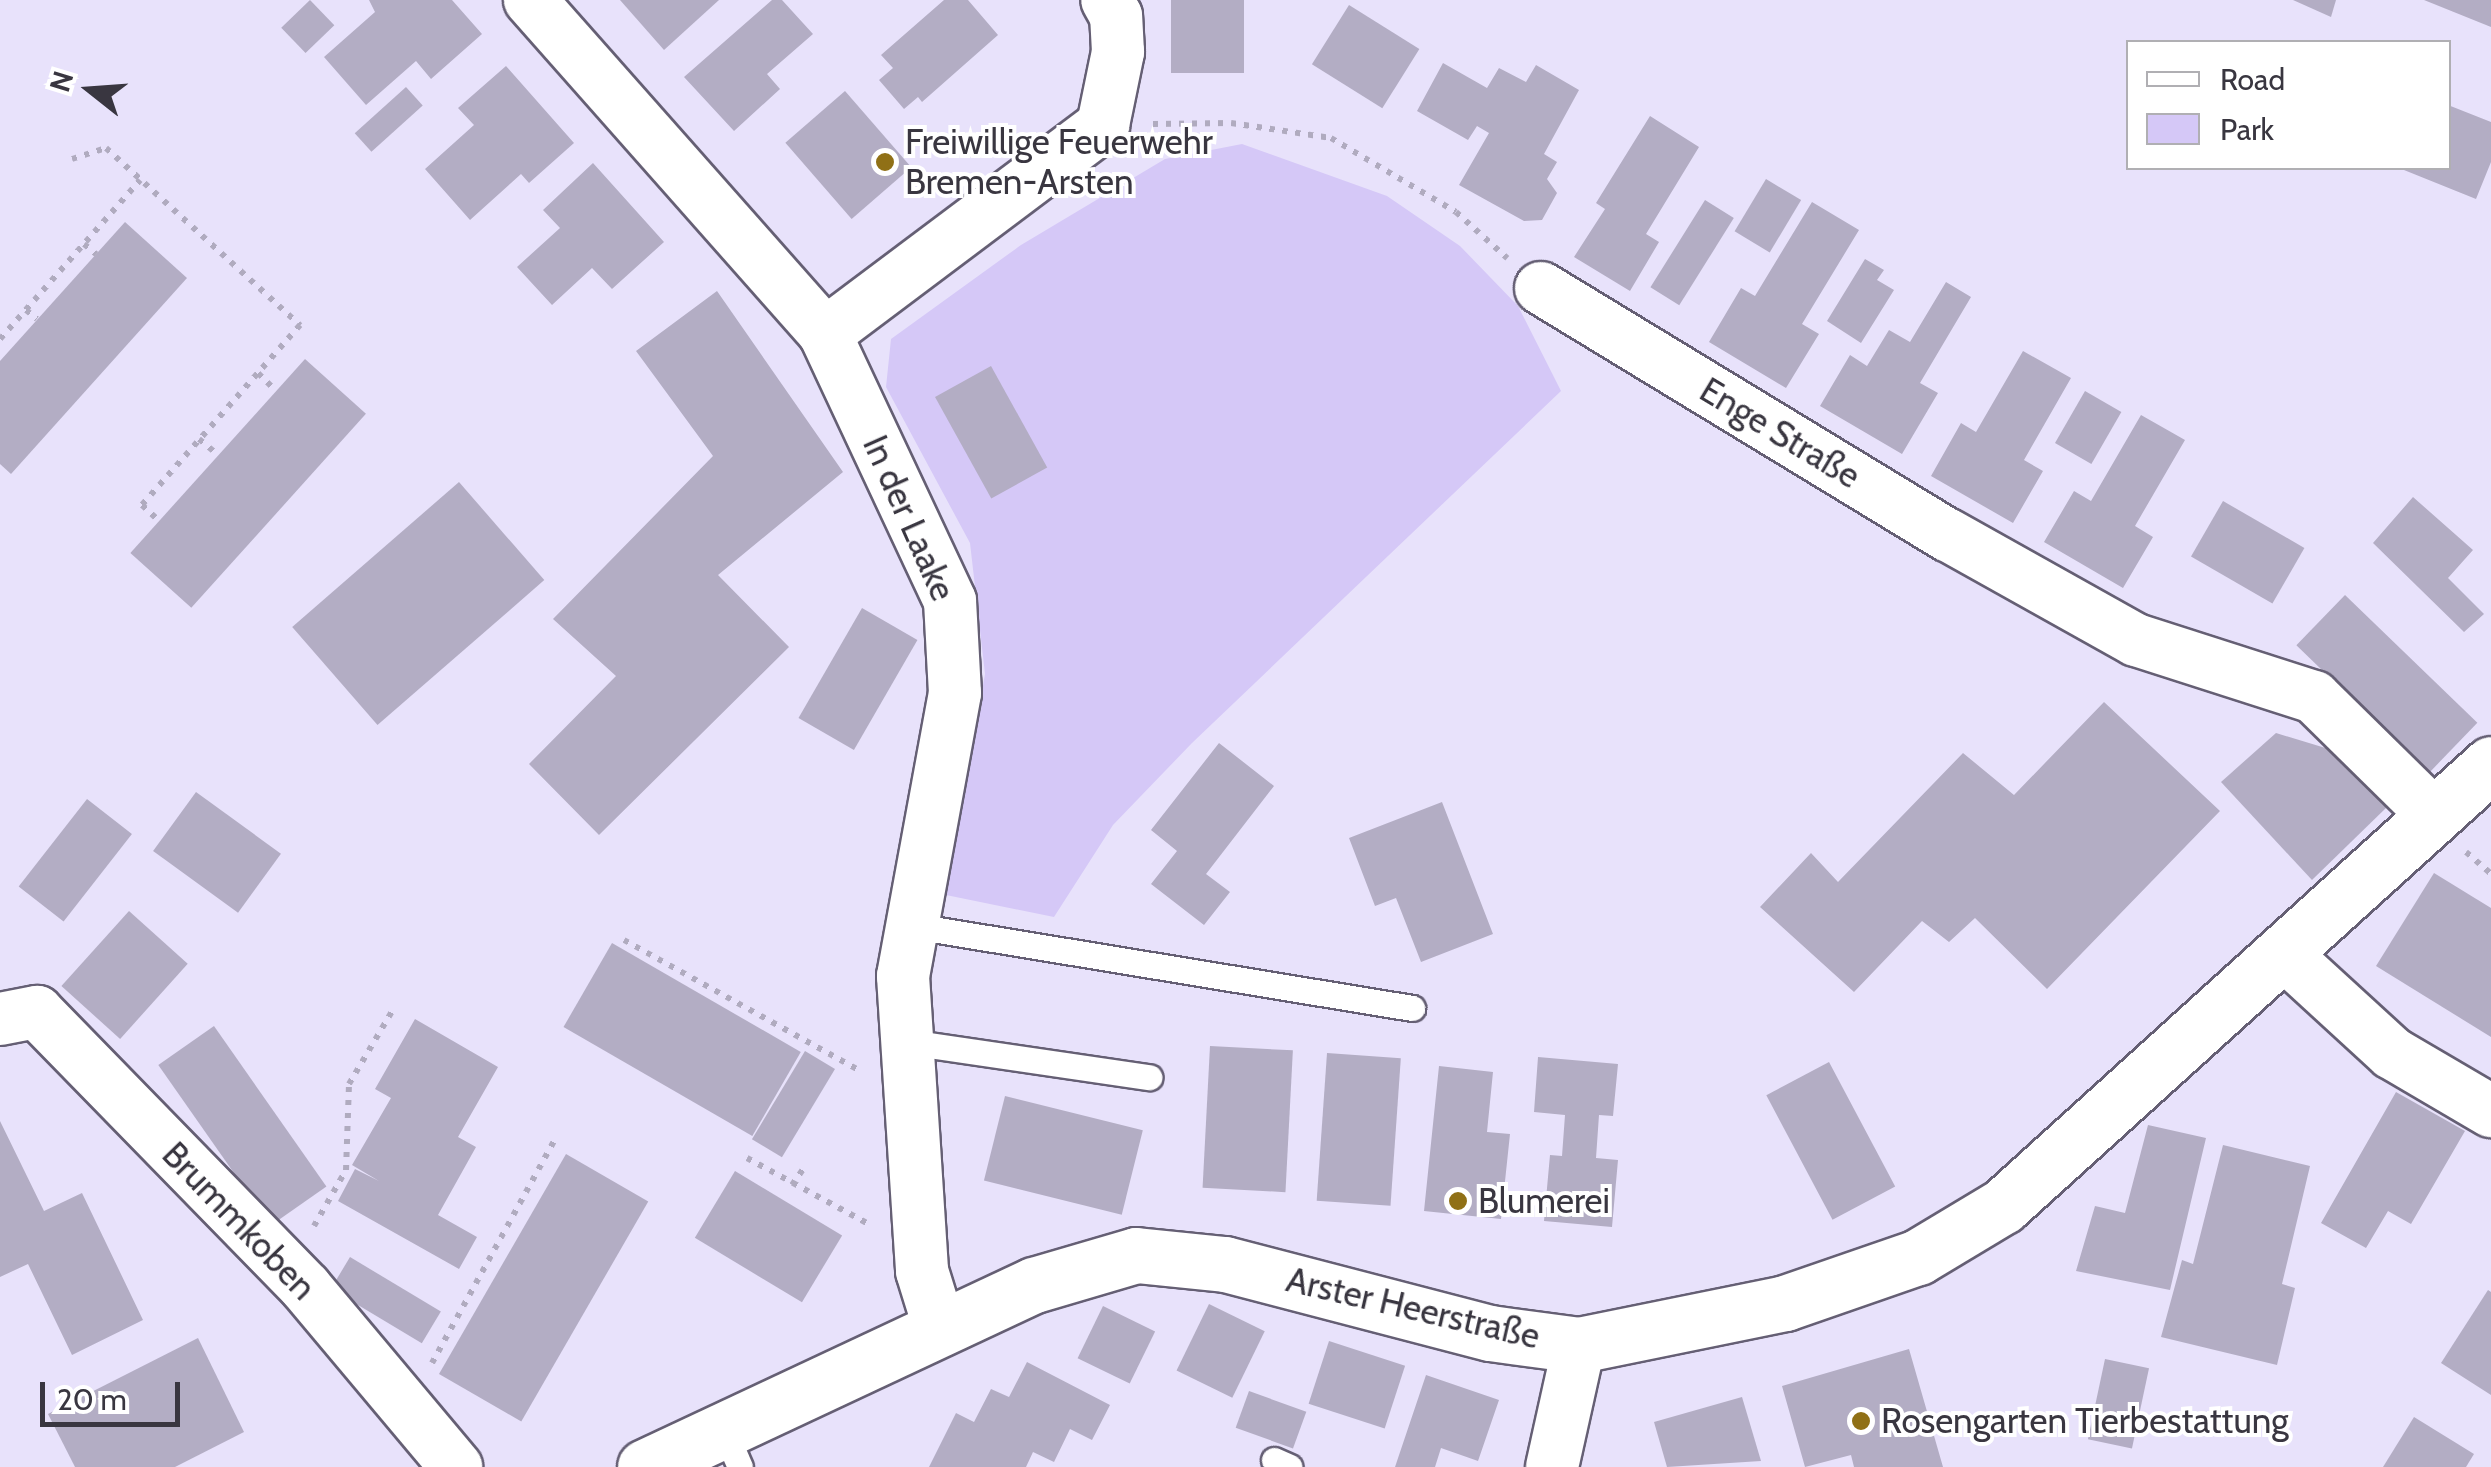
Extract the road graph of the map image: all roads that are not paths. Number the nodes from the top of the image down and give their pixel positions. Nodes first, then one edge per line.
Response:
1 (530, 0) edge
2 (1107, 0) edge
3 (1541, 288) road end
4 (824, 334) junction
5 (2491, 764) edge
6 (2434, 815) junction
7 (908, 925) junction
8 (2285, 955) junction
9 (1412, 1008) dead end
10 (0, 1019) edge
11 (908, 1054) junction
12 (1150, 1078) dead end
13 (2491, 1111) edge
14 (940, 1328) junction
15 (1580, 1344) junction
16 (732, 1448) edge
17 (456, 1467) edge
18 (645, 1467) edge
19 (1552, 1467) edge

1 - 4 street, In der Laake
2 - 4 street
3 - 6 street, Enge Straße
4 - 7 street, In der Laake
5 - 6 street, Arster Heerstraße
6 - 8 street, Arster Heerstraße
7 - 9 lane
7 - 11 street, In der Laake
8 - 13 street
8 - 15 street, Arster Heerstraße
10 - 17 street, Brummkoben
11 - 12 lane
11 - 14 street, In der Laake
14 - 15 street, Arster Heerstraße
14 - 16 street, Arster Heerstraße
15 - 19 street
16 - 18 street, Arster Heerstraße

